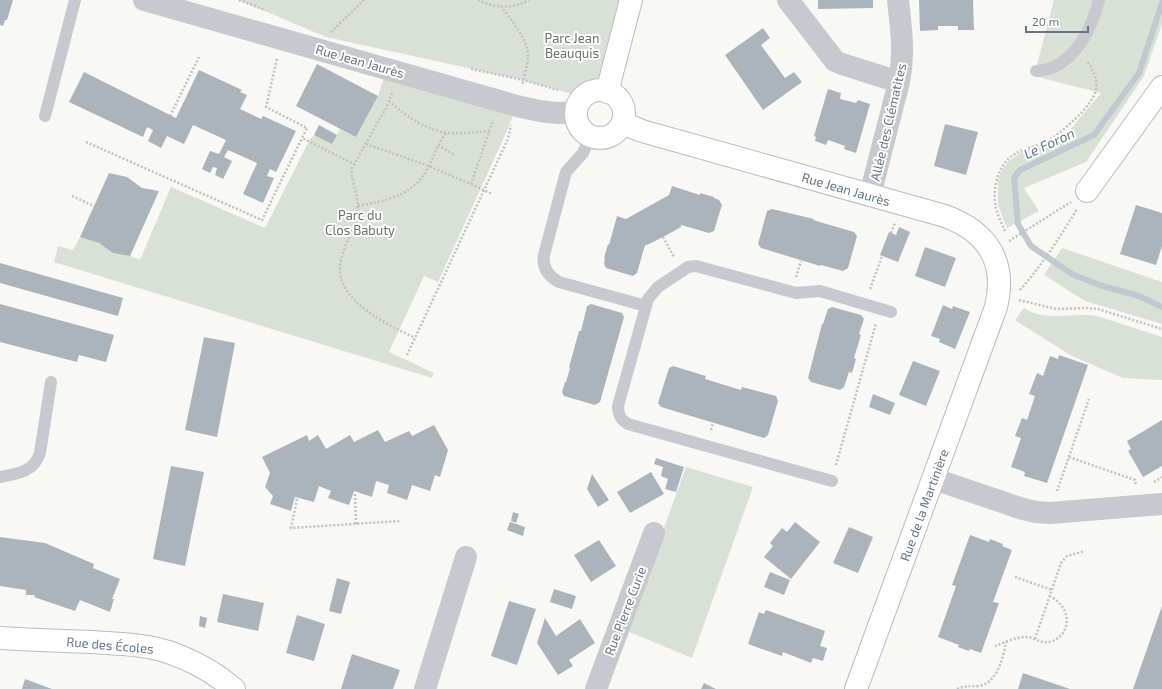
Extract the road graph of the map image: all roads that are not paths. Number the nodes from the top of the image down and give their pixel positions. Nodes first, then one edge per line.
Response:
1 (75, 0) edge
2 (144, 0) edge
3 (631, 0) edge
4 (788, 0) edge
5 (898, 0) edge
6 (1099, 0) edge
7 (1036, 71) dead end
8 (899, 82) junction
9 (1162, 87) edge
10 (607, 92) junction
11 (576, 111) junction
12 (45, 116) dead end
13 (622, 122) junction
14 (590, 136) junction
15 (1087, 191) road end
16 (870, 195) junction
17 (646, 306) junction
18 (885, 311) road end
19 (992, 321) joint
20 (51, 382) dead end
21 (0, 477) edge
22 (934, 478) junction
23 (832, 481) road end
24 (1162, 504) edge
25 (654, 533) dead end
26 (466, 557) dead end
27 (0, 638) edge
28 (234, 689) edge
29 (425, 689) edge
30 (596, 689) edge
31 (856, 689) edge

1 - 12 lane
2 - 11 street, Rue Jean Jaurès
3 - 10 street
4 - 8 street
5 - 8 street, Allée des Clématites
6 - 7 lane
8 - 16 street, Allée des Clématites
9 - 15 street
10 - 11 street
10 - 13 street
11 - 14 street
13 - 14 street
13 - 16 street, Rue Jean Jaurès
14 - 17 lane
16 - 19 street, Rue Jean Jaurès
17 - 18 lane
17 - 23 lane
19 - 22 street, Rue de la Martinière
20 - 21 lane
22 - 24 street
22 - 31 street, Rue de la Martinière
25 - 30 street, Rue Pierre Curie
26 - 29 street
27 - 28 street, Rue des Écoles

